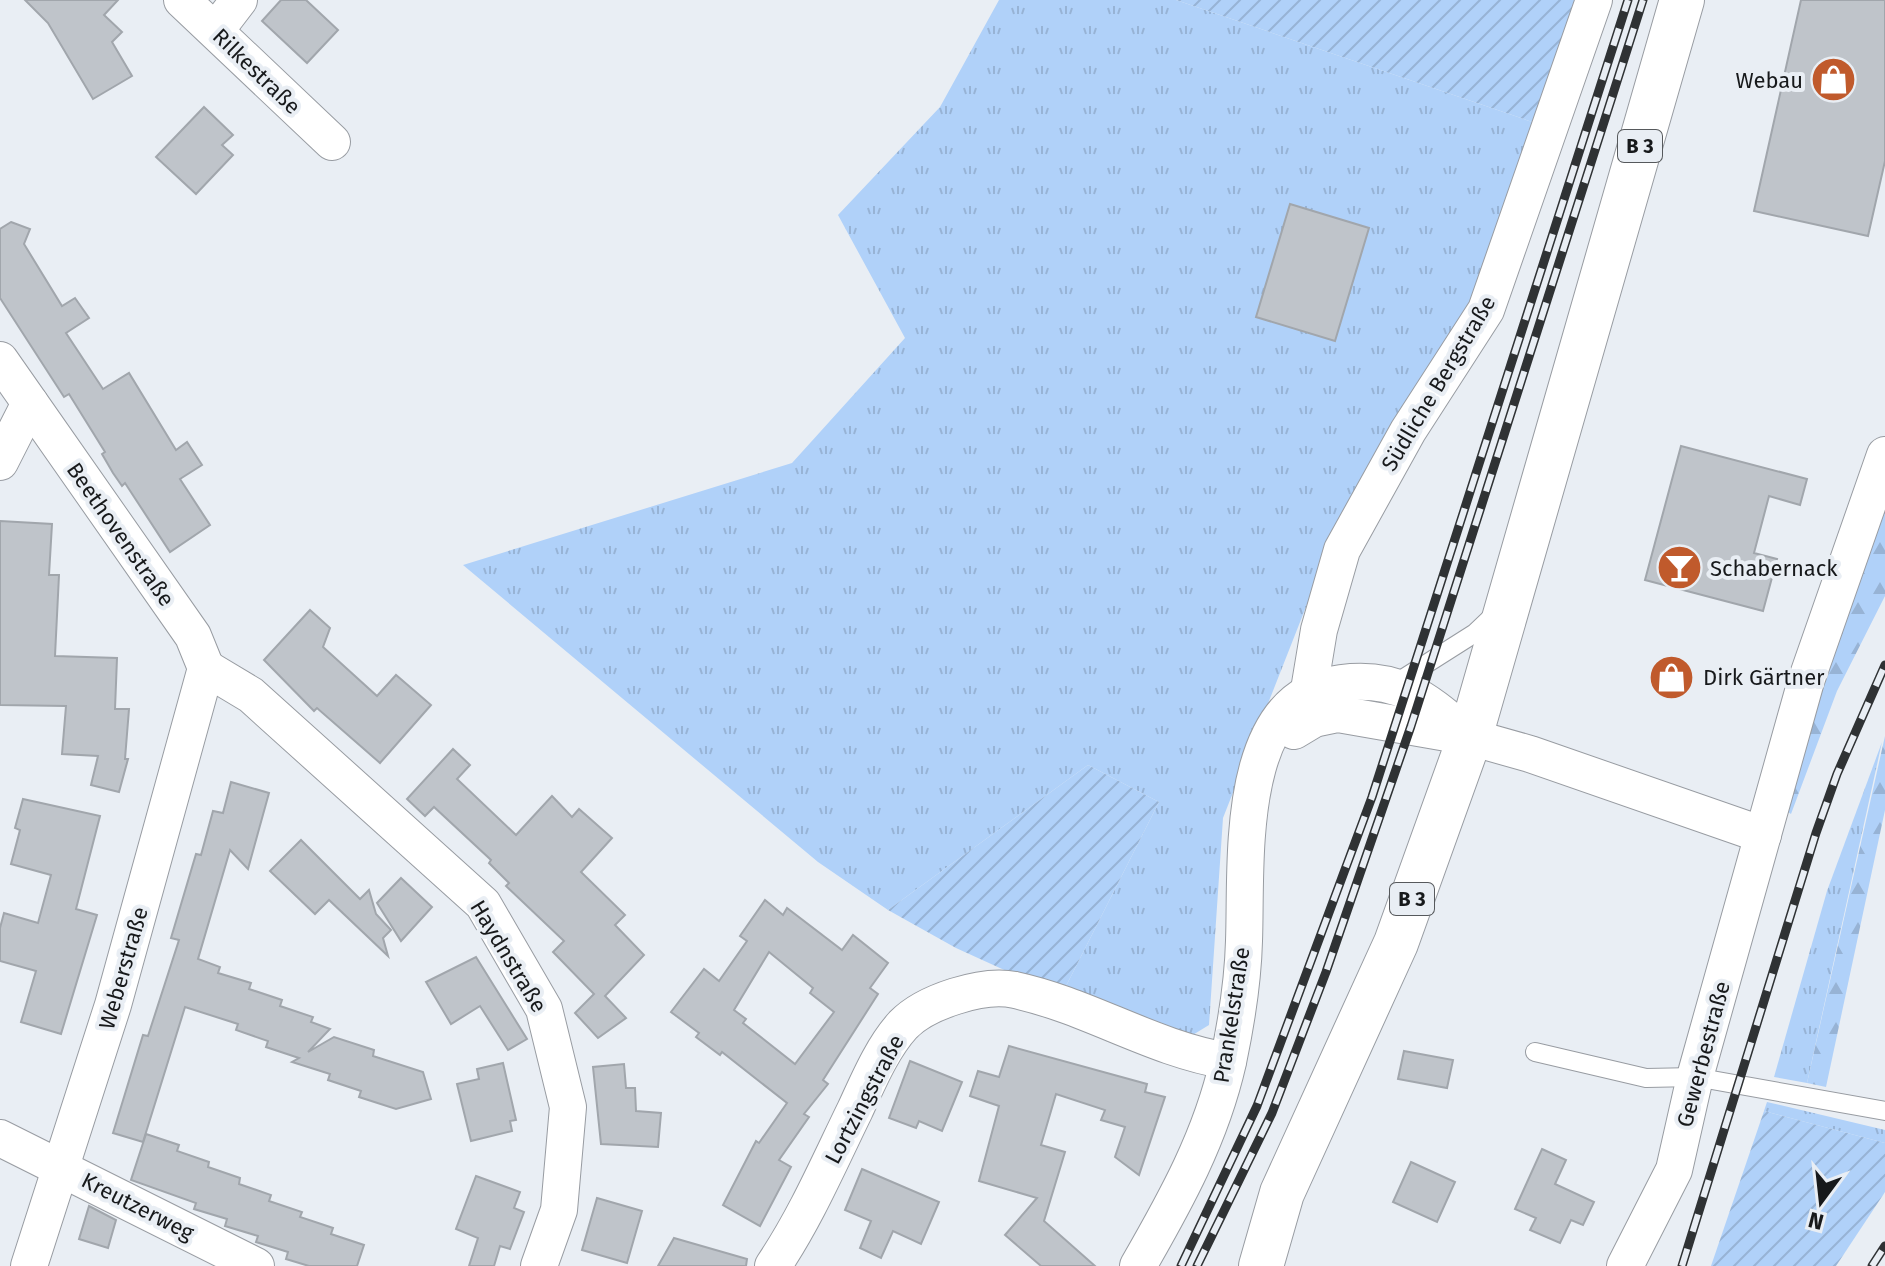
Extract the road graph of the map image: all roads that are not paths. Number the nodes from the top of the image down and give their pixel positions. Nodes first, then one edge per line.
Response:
1 (182, 0) edge
2 (239, 0) edge
3 (1594, 0) edge
4 (1682, 0) edge
5 (216, 30) junction
6 (332, 142) dead end
7 (0, 360) edge
8 (30, 403) junction
9 (1885, 455) edge
10 (0, 462) edge
11 (1510, 601) junction
12 (206, 668) junction
13 (1390, 687) junction
14 (1312, 704) junction
15 (1470, 737) junction
16 (1763, 835) junction
17 (1535, 1052) dead end
18 (1228, 1061) junction
19 (1695, 1077) junction
20 (1885, 1111) edge
21 (0, 1138) edge
22 (63, 1167) junction
23 (29, 1266) edge
24 (256, 1266) edge
25 (539, 1266) edge
26 (773, 1266) edge
27 (1138, 1266) edge
28 (1261, 1266) edge
29 (1625, 1266) edge

1 - 5 street, Rilkestraße
2 - 5 street
3 - 14 street, Südliche Bergstraße
4 - 11 main road, B 3
5 - 6 street, Rilkestraße
7 - 8 street, Beethovenstraße
8 - 10 street
8 - 12 street, Beethovenstraße
9 - 16 street, Gewerbestraße
11 - 13 lane
11 - 15 main road, B 3
12 - 22 street, Weberstraße
12 - 25 street, Haydnstraße
13 - 14 street, Prankelstraße
13 - 15 street, Prankelstraße
14 - 15 street, Prankelstraße
14 - 18 street, Prankelstraße
15 - 16 street
15 - 28 main road, B 3
16 - 19 street, Gewerbestraße
17 - 19 lane
18 - 26 street, Lortzingstraße
18 - 27 street, Prankelstraße
19 - 20 lane
19 - 29 street, Gewerbestraße
21 - 22 street, Kreutzerweg
22 - 23 street, Weberstraße
22 - 24 street, Kreutzerweg

